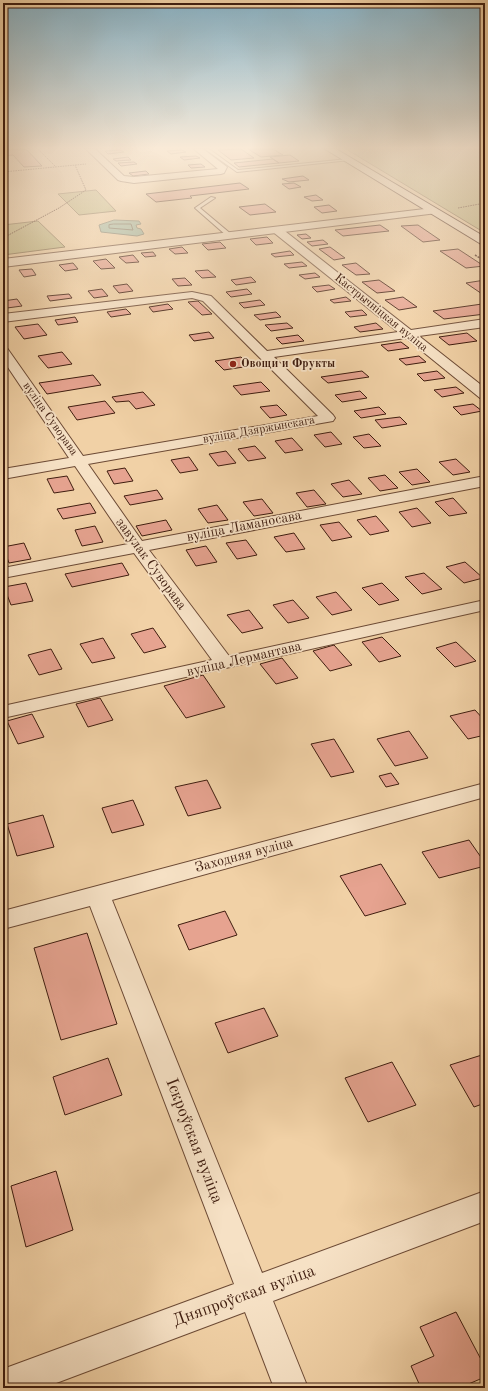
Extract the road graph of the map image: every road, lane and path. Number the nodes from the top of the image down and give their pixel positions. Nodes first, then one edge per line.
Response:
1 (48, 214) edge
2 (205, 214) edge
3 (409, 214) edge
4 (438, 214) edge
5 (277, 230) junction
6 (229, 235) junction
7 (3, 238) edge
8 (485, 242) edge
9 (3, 263) edge
10 (3, 318) edge
11 (485, 323) edge
12 (408, 334) junction
13 (3, 352) edge
14 (265, 355) junction
15 (485, 395) edge
16 (80, 462) junction
17 (3, 474) edge
18 (485, 481) edge
19 (138, 546) junction
20 (3, 573) edge
21 (485, 605) edge
22 (225, 664) junction
23 (3, 712) edge
24 (485, 790) edge
25 (98, 895) junction
26 (3, 920) edge
27 (485, 1206) edge
28 (254, 1293) junction
29 (3, 1386) edge
30 (291, 1388) edge

1 - 7 path
2 - 6 lane
3 - 5 street
4 - 8 street
5 - 6 street
5 - 12 street, Кастрычніцкая вуліца
6 - 9 street
10 - 14 street, вуліца Дзяржынскага
11 - 12 street
12 - 14 street
12 - 15 street, Кастрычніцкая вуліца
13 - 16 street, вуліца Суворава
14 - 16 street, вуліца Дзяржынскага
16 - 17 street, вуліца Суворава
16 - 19 street, завулак Суворава
18 - 19 street, вуліца Ламаносава
19 - 20 street, вуліца Ламаносава
19 - 22 street, завулак Суворава
21 - 22 street, вуліца Лермантава
22 - 23 street, вуліца Лермантава
24 - 25 street, Заходняя вуліца
25 - 26 street, Заходняя вуліца
25 - 28 street, Іскроўская вуліца
27 - 28 street, Дняпроўская вуліца
28 - 29 street, Дняпроўская вуліца
28 - 30 street, Іскроўская вуліца

